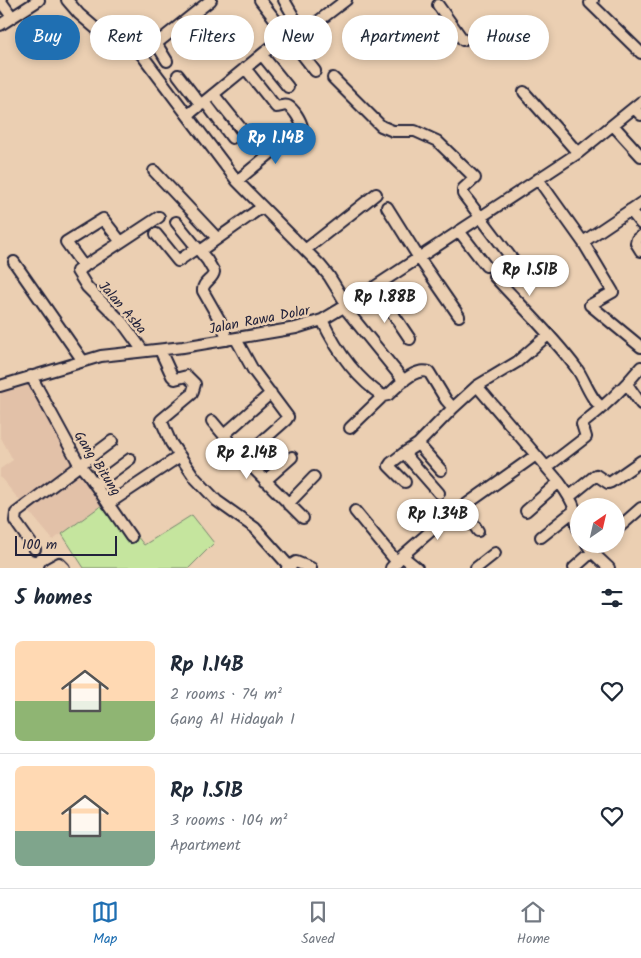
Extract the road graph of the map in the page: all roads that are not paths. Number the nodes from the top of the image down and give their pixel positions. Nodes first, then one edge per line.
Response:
1 (0, 0) edge
2 (38, 0) edge
3 (67, 0) edge
4 (211, 0) edge
5 (260, 0) edge
6 (284, 0) edge
7 (346, 0) edge
8 (590, 1) edge
9 (439, 2) edge
10 (272, 15) edge
11 (293, 15) edge
12 (326, 15) edge
13 (12, 17) junction
14 (90, 23) edge
15 (0, 25) edge
16 (161, 39) edge
17 (463, 40) dead end
18 (161, 51) edge
19 (641, 53) edge
20 (262, 55) joint
21 (147, 60) edge
22 (307, 60) edge
23 (167, 61) dead end
24 (245, 68) junction
25 (315, 71) dead end
26 (178, 75) dead end
27 (333, 78) dead end
28 (288, 87) dead end
29 (524, 92) dead end
30 (214, 95) junction
31 (203, 103) junction
32 (639, 108) edge
33 (188, 115) junction
34 (613, 125) junction
35 (243, 131) dead end
36 (232, 138) dead end
37 (578, 153) junction
38 (641, 156) edge
39 (154, 171) dead end
40 (538, 180) junction
41 (237, 181) junction
42 (376, 194) dead end
43 (641, 203) edge
44 (262, 207) junction
45 (387, 207) dead end
46 (630, 210) junction
47 (159, 217) dead end
48 (481, 217) junction
49 (176, 222) dead end
50 (641, 224) edge
51 (459, 231) junction
52 (156, 234) dead end
53 (641, 236) edge
54 (217, 238) junction
55 (121, 242) junction
56 (583, 242) junction
57 (199, 250) junction
58 (305, 250) junction
59 (641, 251) edge
60 (419, 258) junction
61 (14, 262) dead end
62 (486, 266) dead end
63 (84, 267) junction
64 (519, 268) dead end
65 (494, 276) dead end
66 (375, 286) junction
67 (345, 306) junction
68 (459, 316) dead end
69 (322, 320) junction
70 (548, 335) junction
71 (410, 339) dead end
72 (232, 340) junction
73 (641, 347) edge
74 (160, 350) junction
75 (142, 351) junction
76 (83, 361) junction
77 (641, 367) edge
78 (30, 376) junction
79 (404, 381) junction
80 (627, 384) junction
81 (0, 386) edge
82 (477, 386) junction
83 (271, 393) junction
84 (383, 396) junction
85 (641, 404) edge
86 (603, 407) junction
87 (453, 408) junction
88 (212, 421) dead end
89 (350, 428) dead end
90 (225, 434) junction
91 (112, 440) dead end
92 (418, 444) junction
93 (404, 454) junction
94 (536, 455) junction
95 (180, 456) junction
96 (292, 457) dead end
97 (243, 458) junction
98 (130, 459) dead end
99 (641, 461) edge
100 (79, 464) junction
101 (547, 468) junction
102 (441, 470) dead end
103 (314, 477) dead end
104 (265, 481) junction
105 (404, 482) dead end
106 (559, 482) junction
107 (95, 485) junction
108 (439, 493) dead end
109 (569, 497) joint
110 (108, 504) junction
111 (288, 504) junction
112 (641, 508) edge
113 (460, 509) junction
114 (355, 511) dead end
115 (526, 511) dead end
116 (570, 514) edge
117 (303, 518) dead end
118 (625, 522) edge
119 (478, 531) dead end
120 (131, 537) dead end
121 (541, 538) dead end
122 (35, 549) dead end
123 (494, 553) dead end
124 (586, 553) edge
125 (595, 553) edge
126 (397, 562) edge
127 (288, 567) edge
128 (50, 568) edge
129 (64, 568) edge
130 (311, 568) edge
131 (417, 568) edge
132 (476, 568) edge
133 (574, 568) edge
134 (609, 568) edge

1 - 13 street
2 - 13 street
3 - 14 street
4 - 16 street
5 - 10 street
6 - 11 street
7 - 12 street
8 - 19 street
9 - 17 street
13 - 15 street
18 - 23 street
20 - 24 street
20 - 28 street
21 - 33 street
22 - 25 street
24 - 30 street
24 - 41 street
26 - 31 street
27 - 48 street
29 - 37 street
30 - 31 street
30 - 35 street
31 - 33 street
31 - 36 street
32 - 34 street, Jalan Rawa Dolar
33 - 41 street
34 - 37 street, Jalan Rawa Dolar
34 - 38 street
37 - 40 street, Jalan Rawa Dolar
39 - 54 street
40 - 48 street, Jalan Rawa Dolar
40 - 56 street
41 - 44 street
42 - 58 street
43 - 46 street
44 - 54 street
44 - 58 street
45 - 60 street
46 - 50 street
46 - 56 street
47 - 55 street
48 - 51 street, Jalan Rawa Dolar
48 - 64 street
49 - 57 street
51 - 60 street, Jalan Rawa Dolar
51 - 62 street
52 - 57 street
53 - 59 street
54 - 57 street
55 - 63 street
55 - 63 street
56 - 73 street
57 - 72 street
58 - 67 street
60 - 66 street, Jalan Rawa Dolar
60 - 68 street
61 - 76 street
63 - 75 street, Jalan Asba
65 - 70 street
66 - 67 street, Jalan Rawa Dolar
66 - 71 street
67 - 69 street, Jalan Rawa Dolar
67 - 79 street
69 - 72 street, Jalan Rawa Dolar
69 - 84 street
70 - 82 street
70 - 86 street
72 - 74 street, Jalan Rawa Dolar
72 - 83 street
74 - 75 street, Jalan Rawa Dolar
74 - 95 street
75 - 76 street, Jalan Rawa Dolar
76 - 78 street, Jalan Rawa Dolar
77 - 80 street
78 - 81 street, Jalan Rawa Dolar
78 - 100 street, Gang Bitung
79 - 84 street
79 - 87 street
80 - 85 street
80 - 86 street
82 - 87 street
82 - 94 street
83 - 90 street
83 - 97 street
84 - 89 street
86 - 101 street
87 - 92 street
88 - 90 street
90 - 97 street
91 - 100 street
92 - 93 street
92 - 102 street
93 - 105 street
93 - 108 street
94 - 101 street
94 - 113 street
95 - 110 street
95 - 127 street
96 - 104 street
97 - 104 street
98 - 107 street
99 - 109 street
100 - 107 street, Gang Bitung
100 - 122 street
101 - 106 street
103 - 111 street
104 - 111 street
106 - 109 street
106 - 115 street
107 - 110 street, Gang Bitung
110 - 120 street, Gang Bitung
111 - 117 street
112 - 118 street
113 - 119 street
113 - 126 street
114 - 126 street
116 - 121 street
123 - 132 street
124 - 133 street
125 - 134 street
126 - 131 street
127 - 130 street
128 - 129 street

